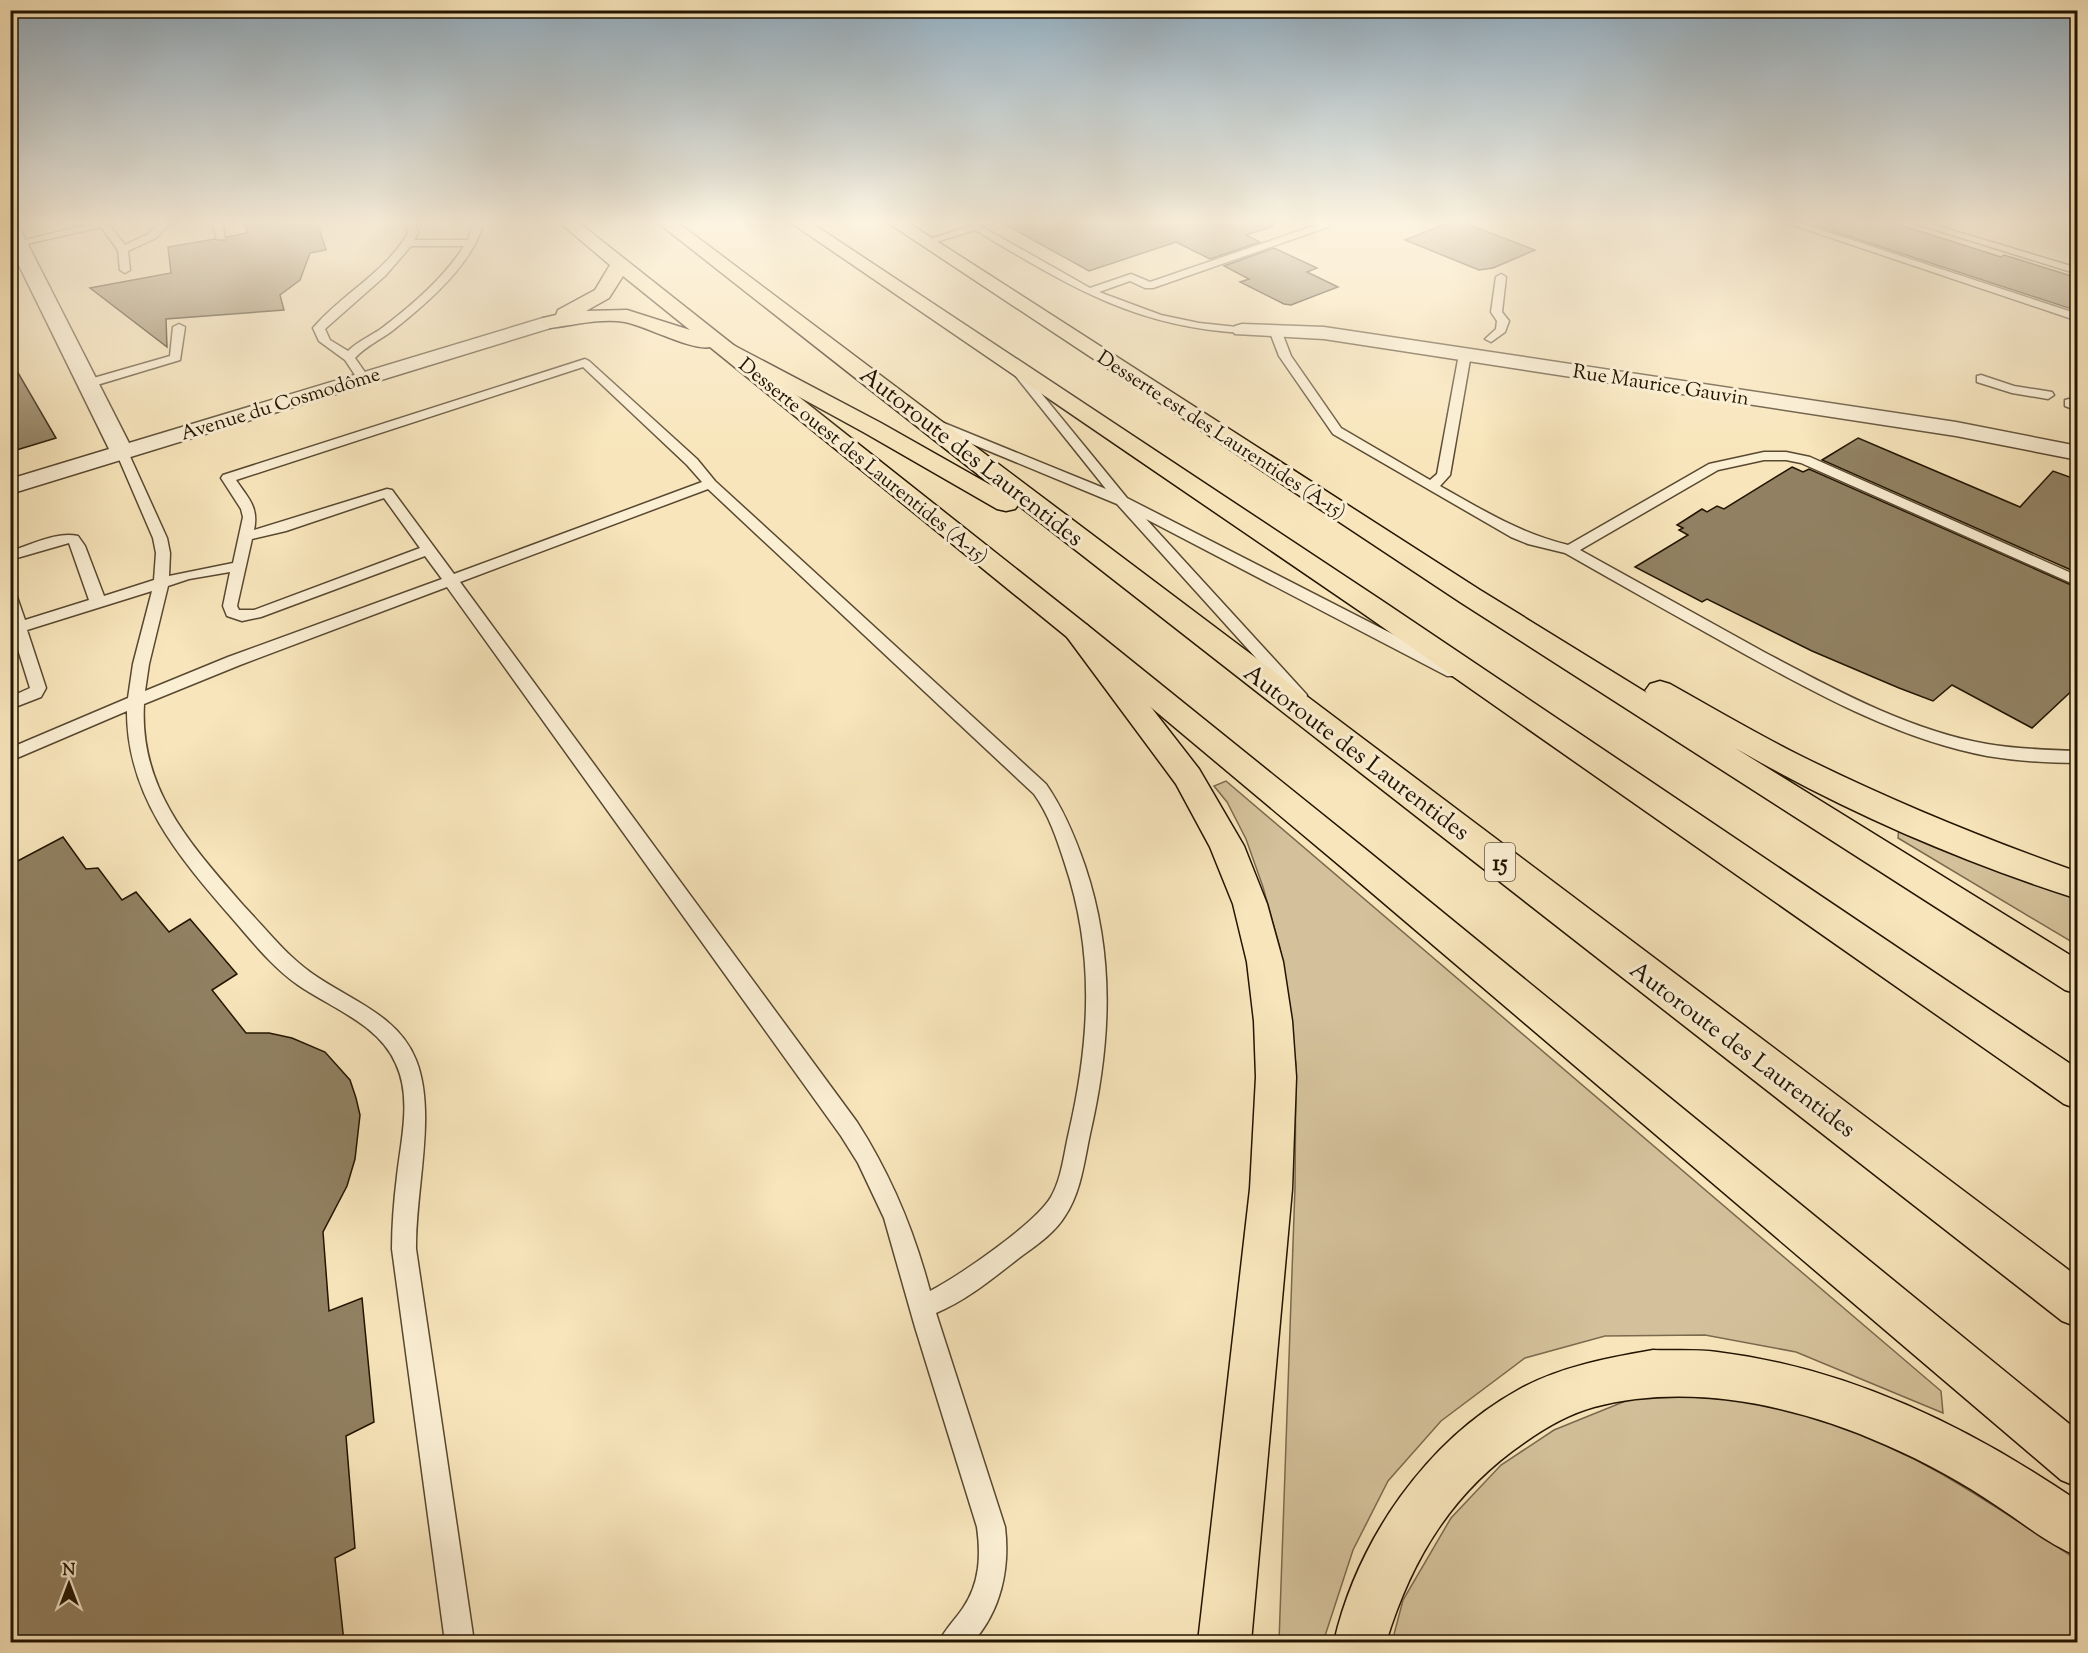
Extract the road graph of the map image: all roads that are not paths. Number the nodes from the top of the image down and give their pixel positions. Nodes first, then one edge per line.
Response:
1 (45, 299) edge
2 (353, 299) edge
3 (422, 299) edge
4 (592, 299) edge
5 (664, 299) edge
6 (767, 299) edge
7 (915, 299) edge
8 (1019, 299) edge
9 (1108, 299) edge
10 (1495, 299) edge
11 (2021, 299) edge
12 (2078, 318) edge
13 (1489, 320) junction
14 (550, 322) junction
15 (179, 327) dead end
16 (1242, 330) joint
17 (1275, 330) junction
18 (1489, 348) junction
19 (726, 349) junction
20 (1465, 354) junction
21 (349, 358) junction
22 (1011, 363) junction
23 (363, 378) junction
24 (1981, 379) dead end
25 (87, 384) junction
26 (2048, 395) dead end
27 (922, 418) junction
28 (122, 452) junction
29 (2078, 453) edge
30 (710, 484) junction
31 (10, 486) edge
32 (1431, 487) junction
33 (1122, 501) junction
34 (1367, 528) junction
35 (247, 536) junction
36 (429, 550) junction
37 (1570, 550) junction
38 (10, 556) edge
39 (238, 566) junction
40 (1116, 567) junction
41 (451, 581) junction
42 (2078, 582) edge
43 (160, 584) junction
44 (10, 597) edge
45 (97, 602) junction
46 (19, 627) junction
47 (1077, 631) junction
48 (1507, 700) junction
49 (136, 701) junction
50 (10, 705) edge
51 (1333, 734) junction
52 (10, 755) edge
53 (2076, 759) edge
54 (2078, 886) edge
55 (2078, 979) edge
56 (2078, 1091) edge
57 (2078, 1305) edge
58 (922, 1307) junction
59 (2078, 1463) edge
60 (2078, 1532) edge
61 (460, 1642) edge
62 (954, 1642) edge
63 (1225, 1642) edge
64 (1360, 1642) edge

1 - 25 street
2 - 21 lane
3 - 21 lane
4 - 14 main road
5 - 19 main road, Desserte ouest des Laurentides (A-15)
6 - 27 main road, Autoroute des Laurentides / 15
7 - 22 main road
8 - 34 main road, Desserte est des Laurentides (A-15)
9 - 16 lane
10 - 13 lane
11 - 12 lane
13 - 18 lane
13 - 18 lane
14 - 19 main road
14 - 23 street, Avenue du Cosmodôme
15 - 25 lane
16 - 17 street, Rue Maurice Gauvin
17 - 20 street, Rue Maurice Gauvin
17 - 32 lane
18 - 20 street, Rue Maurice Gauvin
18 - 29 street, Rue Maurice Gauvin
19 - 40 main road
19 - 47 main road, Desserte ouest des Laurentides (A-15)
20 - 32 lane
21 - 23 lane
22 - 33 lane
22 - 48 main road
23 - 28 street, Avenue du Cosmodôme
24 - 26 lane
25 - 28 street
27 - 33 lane
27 - 40 main road, Autoroute des Laurentides / 15
28 - 31 street, Avenue du Cosmodôme
28 - 43 lane
30 - 35 lane
30 - 41 lane
30 - 58 lane
32 - 37 lane
33 - 48 lane
33 - 51 lane
34 - 54 main road
34 - 55 main road
35 - 36 lane
35 - 39 lane
36 - 39 lane
36 - 41 lane
37 - 42 lane
37 - 53 lane
38 - 45 lane
39 - 43 lane
40 - 51 main road, Autoroute des Laurentides / 15
41 - 49 lane
41 - 58 lane
43 - 45 lane
43 - 49 lane
44 - 46 lane
45 - 46 lane
46 - 50 lane
47 - 59 main road
47 - 63 main road
48 - 56 main road
49 - 52 lane
49 - 61 lane
51 - 57 main road, Autoroute des Laurentides / 15
58 - 62 lane
60 - 64 main road

